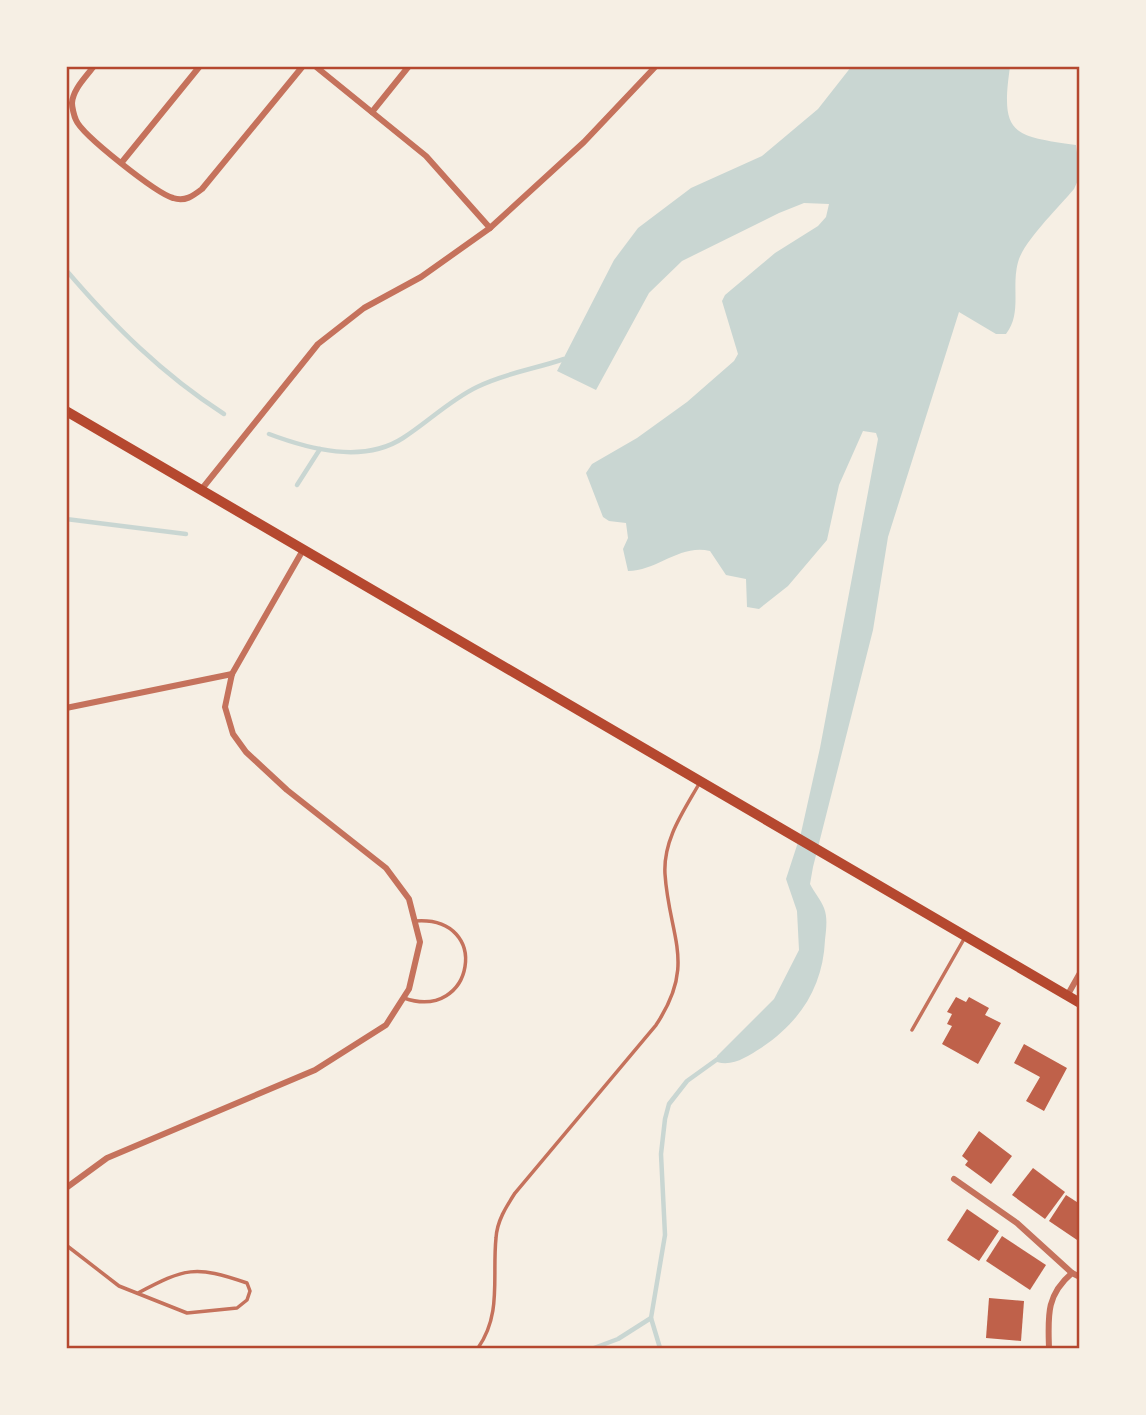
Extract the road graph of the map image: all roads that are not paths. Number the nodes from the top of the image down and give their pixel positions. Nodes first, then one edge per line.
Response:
1 (94, 66) edge
2 (200, 66) edge
3 (303, 66) edge
4 (315, 66) edge
5 (409, 66) edge
6 (656, 66) edge
7 (372, 112) junction
8 (122, 162) junction
9 (490, 228) junction
10 (66, 411) edge
11 (201, 489) junction
12 (303, 550) junction
13 (232, 674) junction
14 (66, 708) edge
15 (700, 782) junction
16 (415, 921) junction
17 (965, 937) junction
18 (1080, 974) edge
19 (1066, 996) junction
20 (403, 998) junction
21 (1080, 1003) edge
22 (912, 1030) dead end
23 (954, 1179) dead end
24 (66, 1188) edge
25 (66, 1245) edge
26 (1072, 1273) junction
27 (1080, 1278) edge
28 (138, 1293) junction
29 (478, 1349) edge
30 (1049, 1349) edge

1 - 8 street
2 - 8 street
3 - 8 street
4 - 7 street
5 - 7 street
6 - 9 street
7 - 9 street
9 - 11 street
10 - 11 main road
11 - 12 main road
12 - 13 street
12 - 15 main road
13 - 14 street
13 - 16 street
15 - 17 main road
15 - 29 lane
16 - 20 street
16 - 20 lane
17 - 19 main road
17 - 22 lane
18 - 19 street
19 - 21 main road
20 - 24 street
23 - 26 street
25 - 28 lane
26 - 27 street
26 - 30 street
28 - 28 lane

